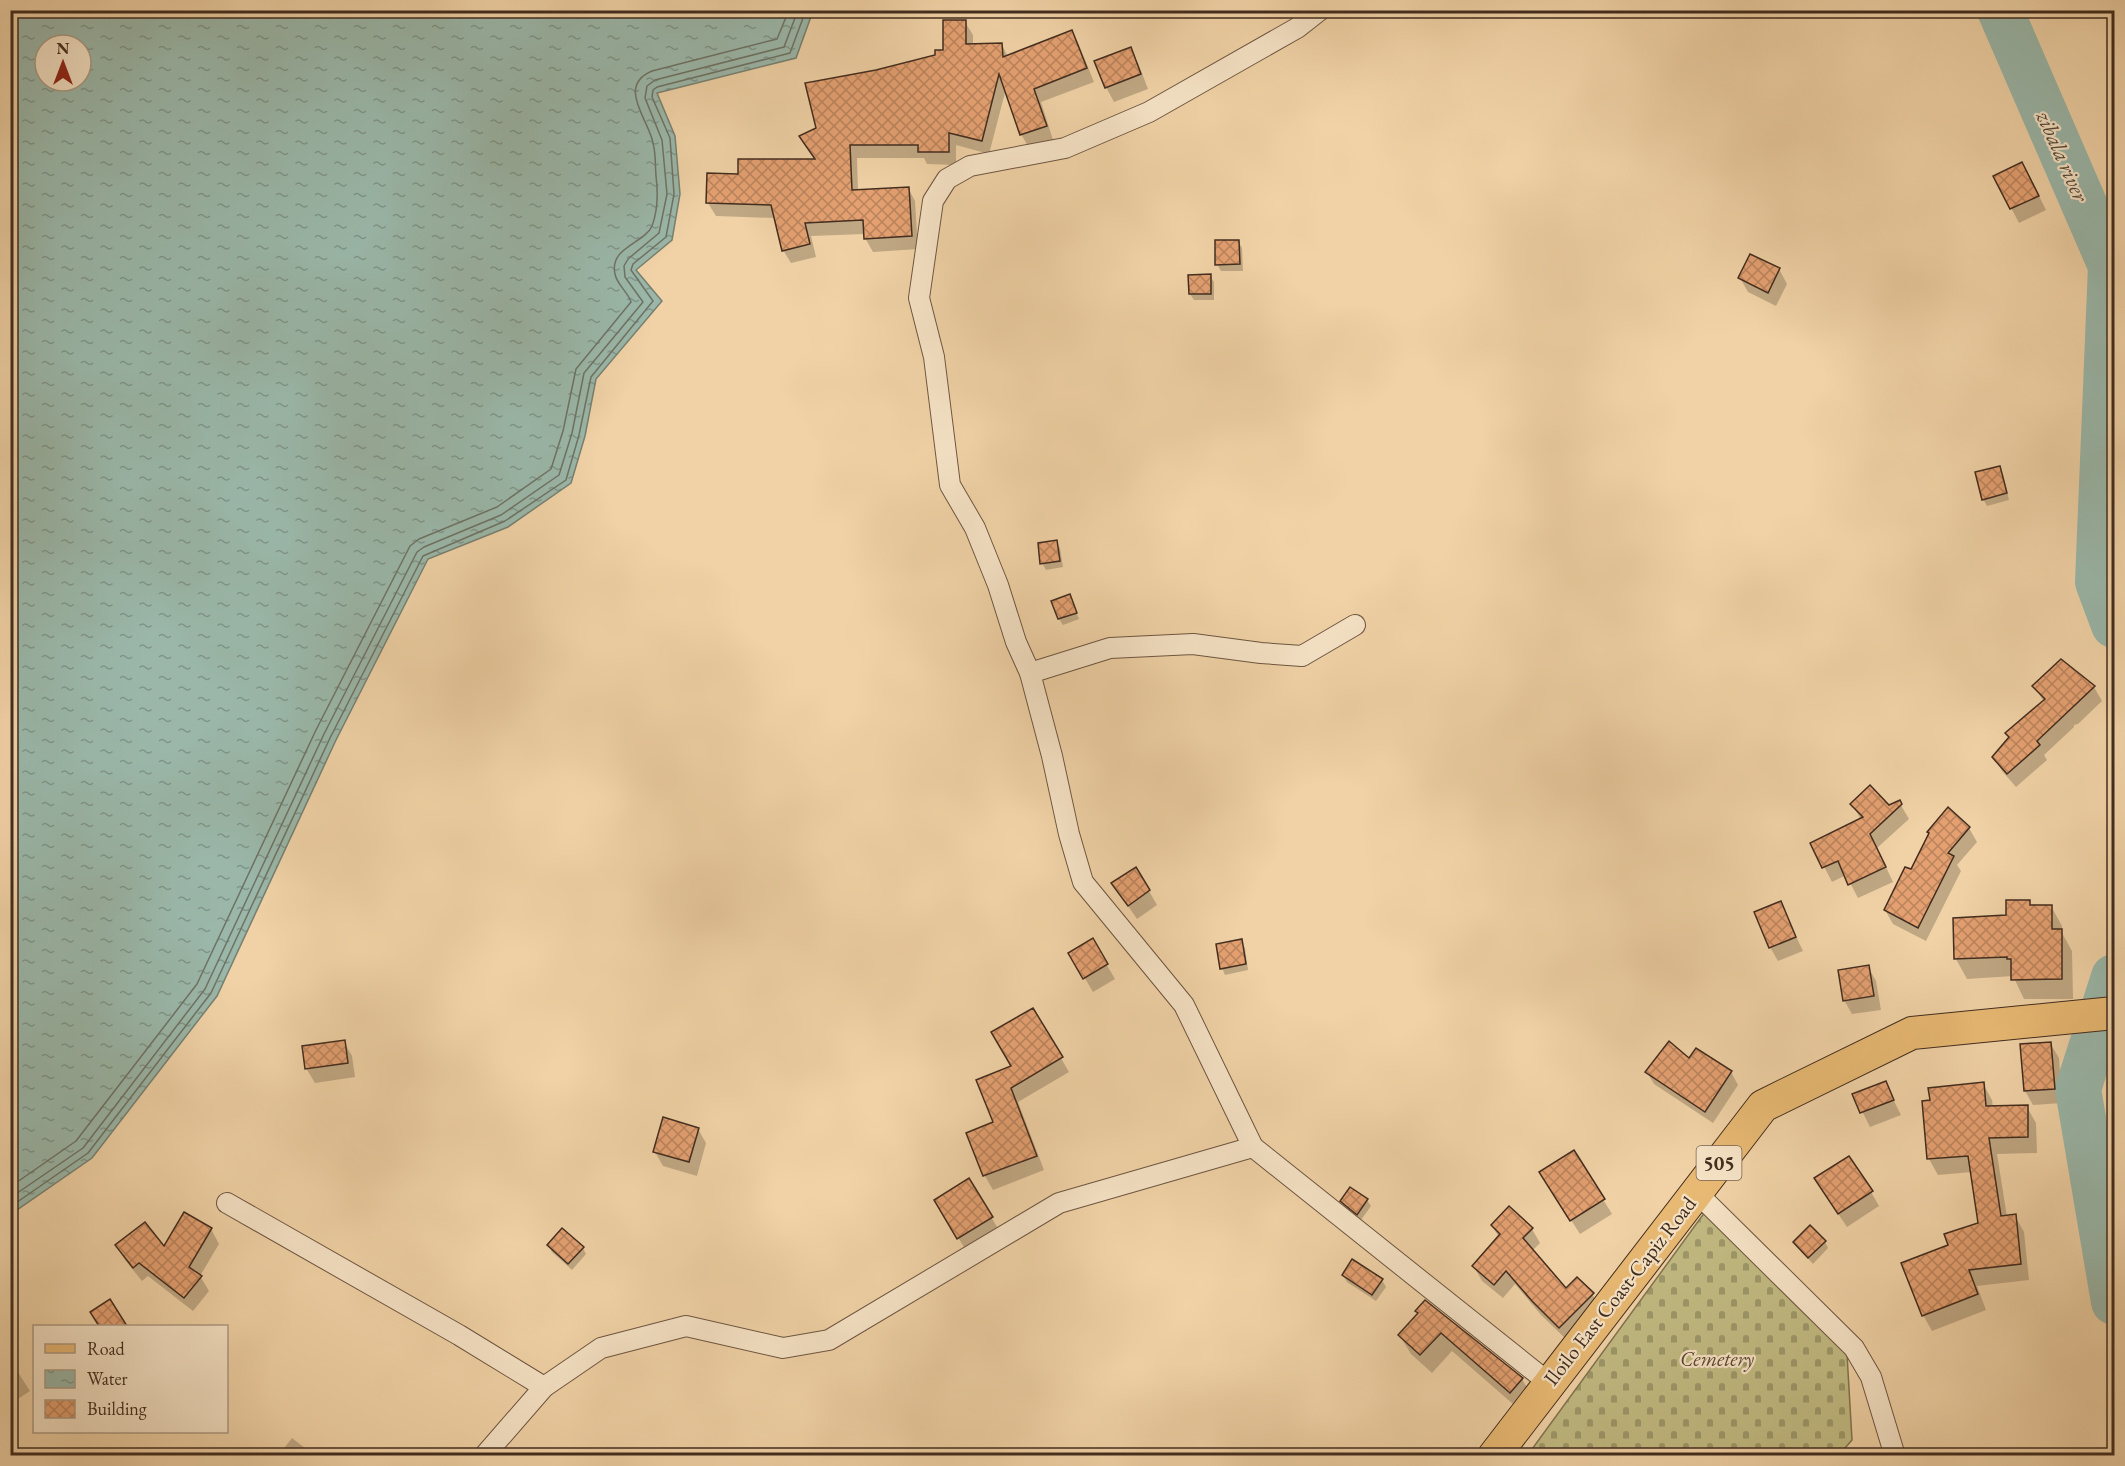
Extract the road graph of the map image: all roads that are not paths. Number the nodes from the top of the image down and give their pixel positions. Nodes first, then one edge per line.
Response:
1 (1320, 10) edge
2 (1355, 625) dead end
3 (1030, 674) junction
4 (2115, 1013) edge
5 (1253, 1147) junction
6 (1696, 1192) junction
7 (227, 1203) dead end
8 (1549, 1383) junction
9 (544, 1387) junction
10 (484, 1455) edge
11 (1494, 1455) edge
12 (1895, 1455) edge

1 - 3 street
2 - 3 street
3 - 5 street
4 - 6 main road, Iloilo East Coast-Capiz Road / 505
5 - 8 street
5 - 9 street
6 - 8 main road, Iloilo East Coast-Capiz Road / 505
6 - 12 street
7 - 9 street
8 - 11 main road, Iloilo East Coast-Capiz Road / 505
9 - 10 street

